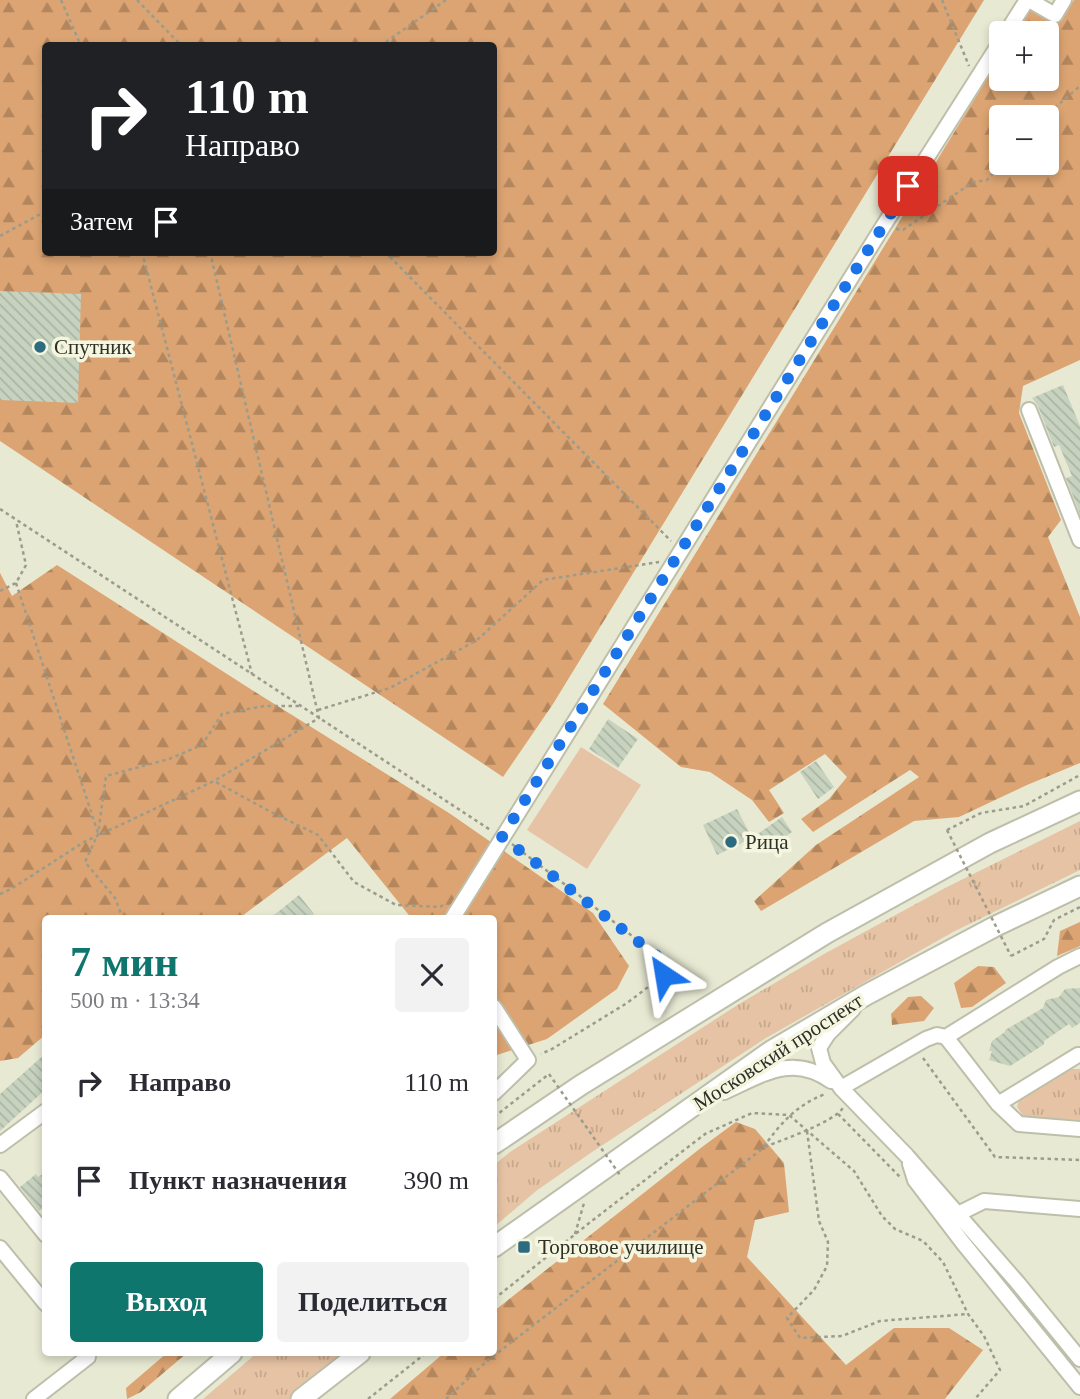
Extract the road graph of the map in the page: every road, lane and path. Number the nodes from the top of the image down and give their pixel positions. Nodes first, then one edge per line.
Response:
1 (61, 0) edge
2 (137, 0) edge
3 (446, 0) edge
4 (942, 0) edge
5 (1028, 0) edge
6 (1064, 0) edge
7 (1014, 21) edge
8 (79, 42) edge
9 (178, 42) edge
10 (386, 42) edge
11 (989, 60) edge
12 (975, 82) junction
13 (1080, 86) edge
14 (1058, 105) edge
15 (992, 175) edge
16 (42, 213) edge
17 (882, 228) junction
18 (0, 236) edge
19 (143, 256) edge
20 (211, 256) edge
21 (389, 256) edge
22 (1029, 410) dead end
23 (0, 509) edge
24 (16, 521) junction
25 (1080, 540) edge
26 (678, 555) junction
27 (16, 583) junction
28 (0, 591) edge
29 (252, 674) junction
30 (301, 706) junction
31 (317, 710) junction
32 (319, 718) junction
33 (1080, 775) edge
34 (214, 781) junction
35 (1080, 801) edge
36 (98, 834) junction
37 (502, 837) junction
38 (1080, 886) edge
39 (0, 894) edge
40 (451, 900) dead end
41 (1080, 907) edge
42 (121, 915) edge
43 (454, 915) edge
44 (1080, 956) edge
45 (866, 995) junction
46 (497, 1012) edge
47 (946, 1037) junction
48 (1080, 1055) edge
49 (923, 1058) dead end
50 (528, 1060) junction
51 (497, 1090) edge
52 (846, 1093) junction
53 (998, 1104) junction
54 (692, 1107) junction
55 (42, 1114) edge
56 (497, 1115) edge
57 (789, 1115) junction
58 (1080, 1129) edge
59 (807, 1130) junction
60 (497, 1142) edge
61 (0, 1145) edge
62 (762, 1149) junction
63 (907, 1156) junction
64 (1080, 1160) edge
65 (620, 1175) dead end
66 (0, 1178) edge
67 (584, 1200) dead end
68 (1080, 1209) edge
69 (958, 1214) junction
70 (42, 1230) edge
71 (575, 1234) junction
72 (497, 1245) edge
73 (0, 1248) edge
74 (497, 1297) edge
75 (42, 1299) edge
76 (968, 1314) junction
77 (497, 1353) edge
78 (85, 1356) edge
79 (228, 1356) edge
80 (356, 1356) edge
81 (422, 1356) edge
82 (493, 1356) edge
83 (1080, 1359) edge
84 (1080, 1387) edge
85 (34, 1399) edge
86 (178, 1399) edge
87 (302, 1399) edge
88 (368, 1399) edge
89 (446, 1399) edge
90 (975, 1399) edge

1 - 8 path
2 - 9 path
3 - 10 path
4 - 12 path
5 - 6 street
5 - 7 street
11 - 12 street
12 - 17 street
13 - 14 path
15 - 17 path
16 - 18 path
17 - 26 street
19 - 29 path
20 - 31 path
21 - 26 path
22 - 25 street
23 - 24 path
24 - 27 path
24 - 29 path
26 - 31 path
26 - 37 street
27 - 28 path
27 - 36 path
29 - 30 path
30 - 32 path
30 - 36 path
31 - 32 path
32 - 34 path
32 - 37 path
33 - 41 path, bridge
34 - 36 path
34 - 40 path
35 - 60 main road
36 - 39 path
36 - 42 path
37 - 43 street
37 - 50 path
38 - 45 main road, Московский проспект
44 - 47 street
45 - 52 street
45 - 54 main road, Московский проспект
46 - 50 street
47 - 52 street
47 - 53 street
48 - 53 street
49 - 64 path
50 - 51 street
52 - 54 street
52 - 57 path
52 - 59 path
52 - 63 street
53 - 58 street
54 - 72 main road, Московский проспект
55 - 61 street
56 - 65 path, bridge
57 - 59 path
57 - 62 path
57 - 71 path
59 - 62 path
59 - 76 path
59 - 76 path
62 - 77 path
63 - 69 street
63 - 84 street
66 - 70 street
67 - 71 path
68 - 69 street
69 - 83 street
71 - 74 path
73 - 75 street
76 - 90 path
78 - 85 street
79 - 86 main road
80 - 87 main road
81 - 88 path
82 - 89 path

